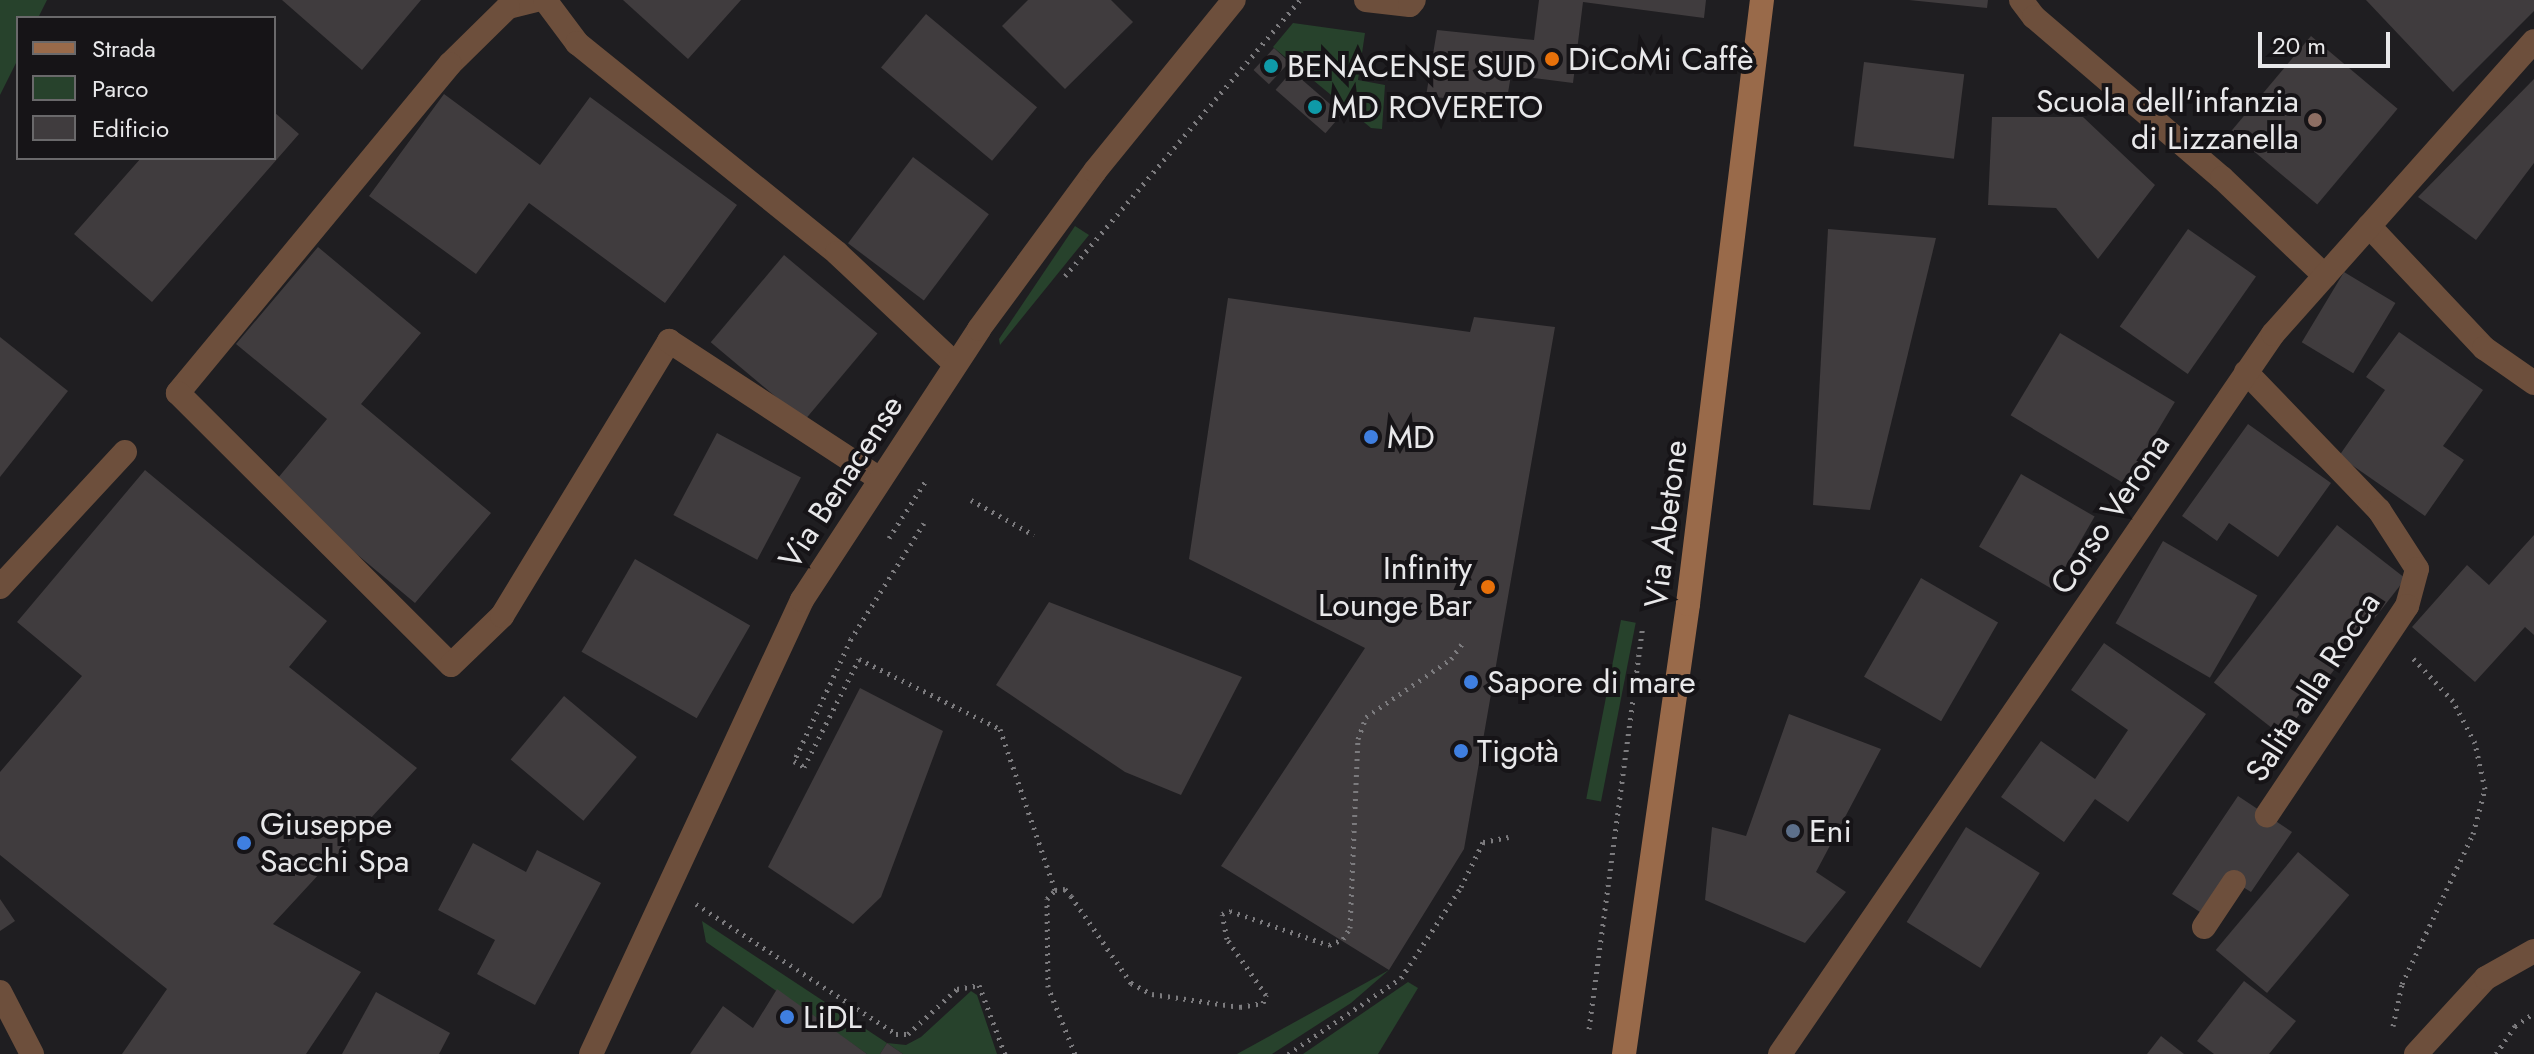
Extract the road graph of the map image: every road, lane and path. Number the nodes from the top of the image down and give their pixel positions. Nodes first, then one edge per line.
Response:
1 (536, 0) edge
2 (545, 0) edge
3 (1234, 0) edge
4 (1300, 0) edge
5 (1366, 0) edge
6 (1414, 0) edge
7 (1762, 0) edge
8 (2021, 0) edge
9 (2534, 41) edge
10 (2369, 226) junction
11 (2325, 276) junction
12 (1063, 279) dead end
13 (955, 364) junction
14 (2246, 372) junction
15 (2534, 383) edge
16 (125, 452) dead end
17 (880, 479) junction
18 (971, 500) dead end
19 (905, 514) dead end
20 (924, 523) dead end
21 (1034, 535) dead end
22 (881, 549) dead end
23 (0, 587) edge
24 (1643, 626) dead end
25 (2388, 636) junction
26 (1464, 641) dead end
27 (2267, 815) dead end
28 (1509, 837) dead end
29 (2234, 882) dead end
30 (672, 887) junction
31 (1055, 890) junction
32 (2204, 927) dead end
33 (2534, 951) edge
34 (0, 992) edge
35 (2534, 1013) edge
36 (1588, 1033) dead end
37 (2390, 1035) dead end
38 (1782, 1052) edge
39 (32, 1054) edge
40 (591, 1054) edge
41 (1005, 1054) edge
42 (1075, 1054) edge
43 (1288, 1054) edge
44 (1624, 1054) edge
45 (2416, 1054) edge
46 (2496, 1054) edge

1 - 17 street
2 - 13 street
3 - 13 street, Via Benacense
4 - 12 path
5 - 6 street
7 - 44 main road, Via Abetone
8 - 11 street
9 - 10 street, Corso Verona
10 - 11 street, Corso Verona
10 - 15 street
11 - 14 street, Corso Verona
13 - 17 street, Via Benacense
14 - 25 street, Salita alla Rocca
14 - 38 street, Corso Verona
16 - 23 street
17 - 30 street, Via Benacense
18 - 21 path
19 - 22 path
20 - 31 path
24 - 36 path
25 - 27 street, Salita alla Rocca
25 - 37 path
26 - 31 path
28 - 43 path
29 - 32 street
30 - 40 street, Via Benacense
30 - 41 path
31 - 42 path
33 - 45 street
34 - 39 street
35 - 46 path

